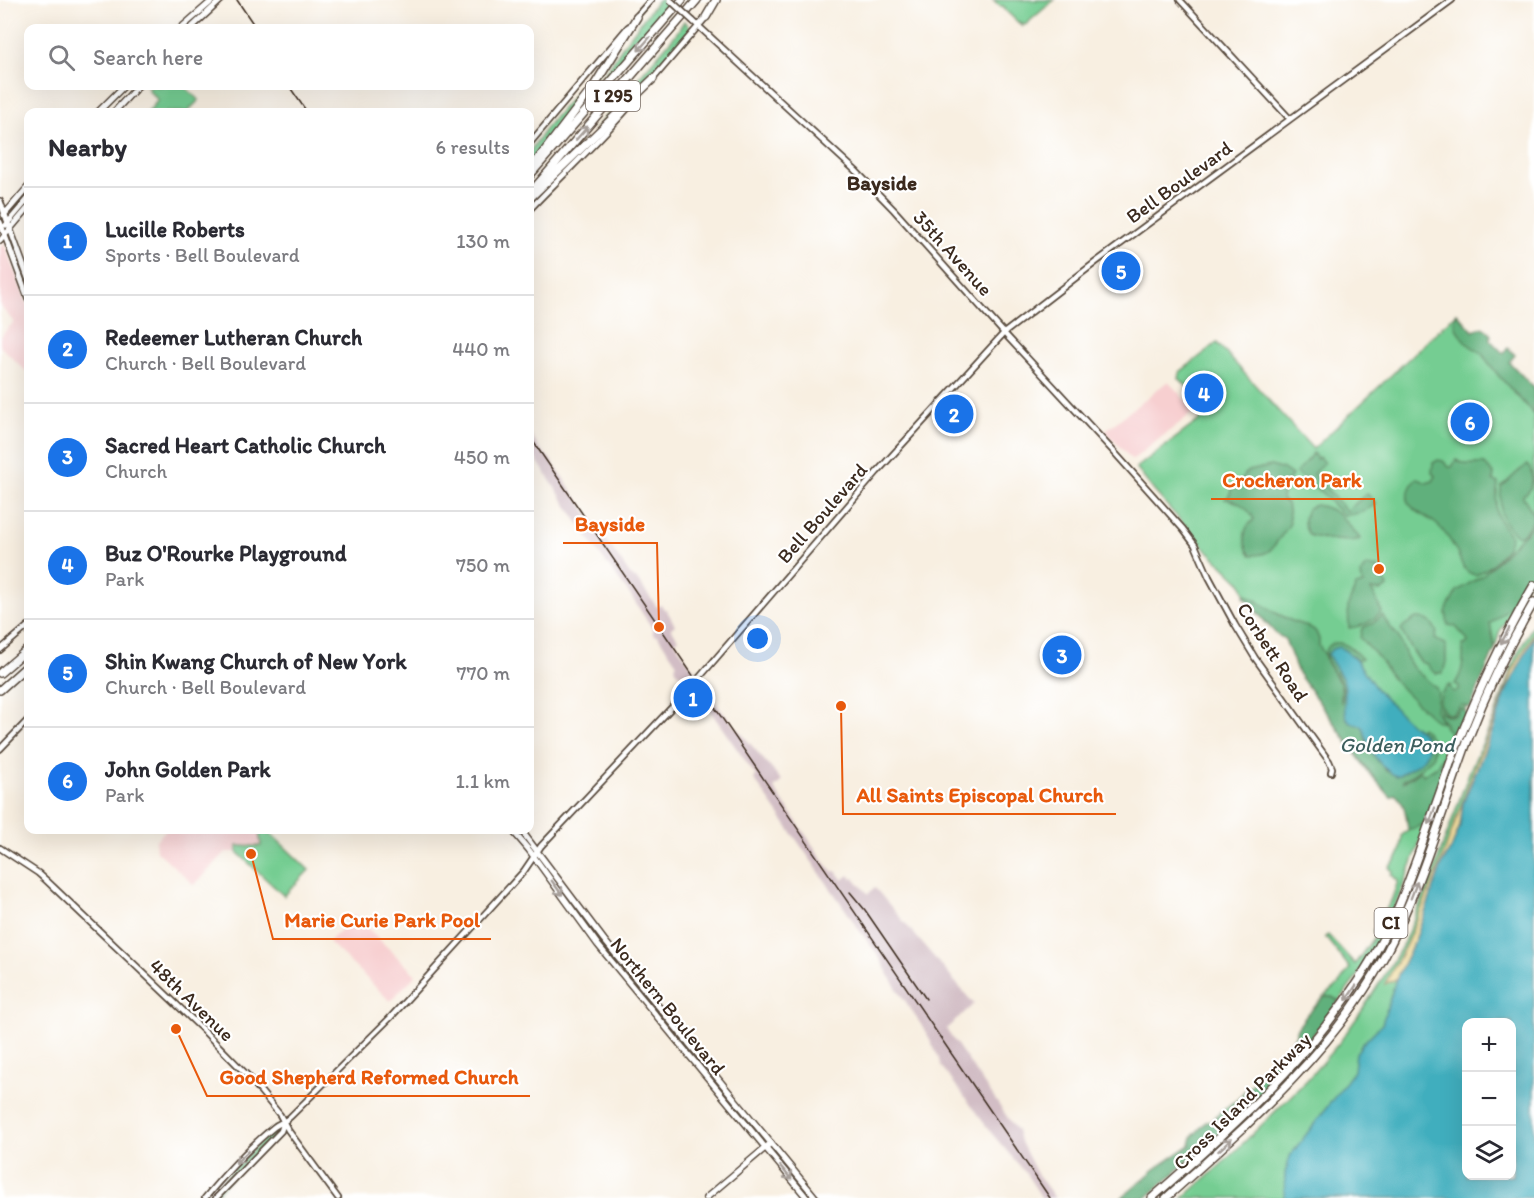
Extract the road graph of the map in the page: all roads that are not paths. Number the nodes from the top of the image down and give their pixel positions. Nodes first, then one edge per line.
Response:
1 (213, 0) edge
2 (221, 0) edge
3 (651, 0) edge
4 (670, 0) edge
5 (682, 0) edge
6 (697, 0) edge
7 (718, 0) edge
8 (1180, 0) edge
9 (1452, 0) edge
10 (637, 16) junction
11 (706, 17) joint
12 (186, 24) edge
13 (195, 24) edge
14 (698, 26) junction
15 (653, 79) junction
16 (120, 90) edge
17 (134, 90) edge
18 (102, 108) edge
19 (118, 108) edge
20 (1290, 119) junction
21 (534, 138) edge
22 (534, 165) edge
23 (534, 171) edge
24 (534, 188) edge
25 (24, 193) edge
26 (534, 194) edge
27 (0, 201) edge
28 (24, 203) edge
29 (534, 205) edge
30 (24, 211) edge
31 (4, 225) edge
32 (0, 241) edge
33 (24, 269) edge
34 (24, 286) edge
35 (1004, 333) junction
36 (1195, 545) joint
37 (1534, 585) edge
38 (1534, 602) edge
39 (24, 629) edge
40 (0, 650) edge
41 (24, 652) edge
42 (24, 669) edge
43 (0, 673) edge
44 (24, 674) edge
45 (0, 690) edge
46 (24, 724) edge
47 (0, 749) edge
48 (1331, 772) dead end
49 (515, 834) edge
50 (524, 834) edge
51 (0, 848) edge
52 (538, 850) junction
53 (534, 857) junction
54 (284, 1122) junction
55 (771, 1143) junction
56 (765, 1148) junction
57 (204, 1198) edge
58 (216, 1198) edge
59 (338, 1198) edge
60 (706, 1198) edge
61 (807, 1198) edge
62 (816, 1198) edge
63 (1152, 1198) edge
64 (1166, 1198) edge

1 - 12 main road
2 - 13 main road
3 - 10 street
4 - 14 street, 35th Avenue, bridge
5 -> 23 highway, I 295
24 -> 6 highway, I 295
7 - 11 highway
8 - 20 street
9 - 20 street, Bell Boulevard
10 - 21 street
10 - 22 highway
11 - 14 street
14 - 15 street
14 - 35 street, 35th Avenue
15 - 26 highway
15 - 29 street
16 - 18 main road
17 - 19 main road
20 - 35 street, Bell Boulevard
25 - 31 main road
27 - 31 main road
28 - 31 main road
30 - 31 main road
31 - 32 main road
31 - 33 main road
31 - 34 main road
35 - 36 street, 35th Avenue
35 - 52 street, Bell Boulevard, bridge
36 - 48 street, Corbett Road
37 -> 63 highway, Cross Island Parkway / CI
64 -> 38 highway, Cross Island Parkway / CI
39 - 40 street
41 - 43 highway
42 - 45 highway
44 - 45 highway
46 - 47 street
49 - 53 main road, Northern Boulevard
50 - 52 main road, Northern Boulevard
51 - 54 street, 48th Avenue
52 - 53 street, Bell Boulevard
52 - 55 main road, Northern Boulevard
53 - 54 street, Bell Boulevard
53 -> 56 main road, Northern Boulevard
54 -> 57 street, Bell Boulevard
54 - 58 street, Bell Boulevard
54 - 59 street, 48th Avenue
55 - 56 main road
55 - 62 main road, Northern Boulevard
56 - 60 main road
56 -> 61 main road, Northern Boulevard

